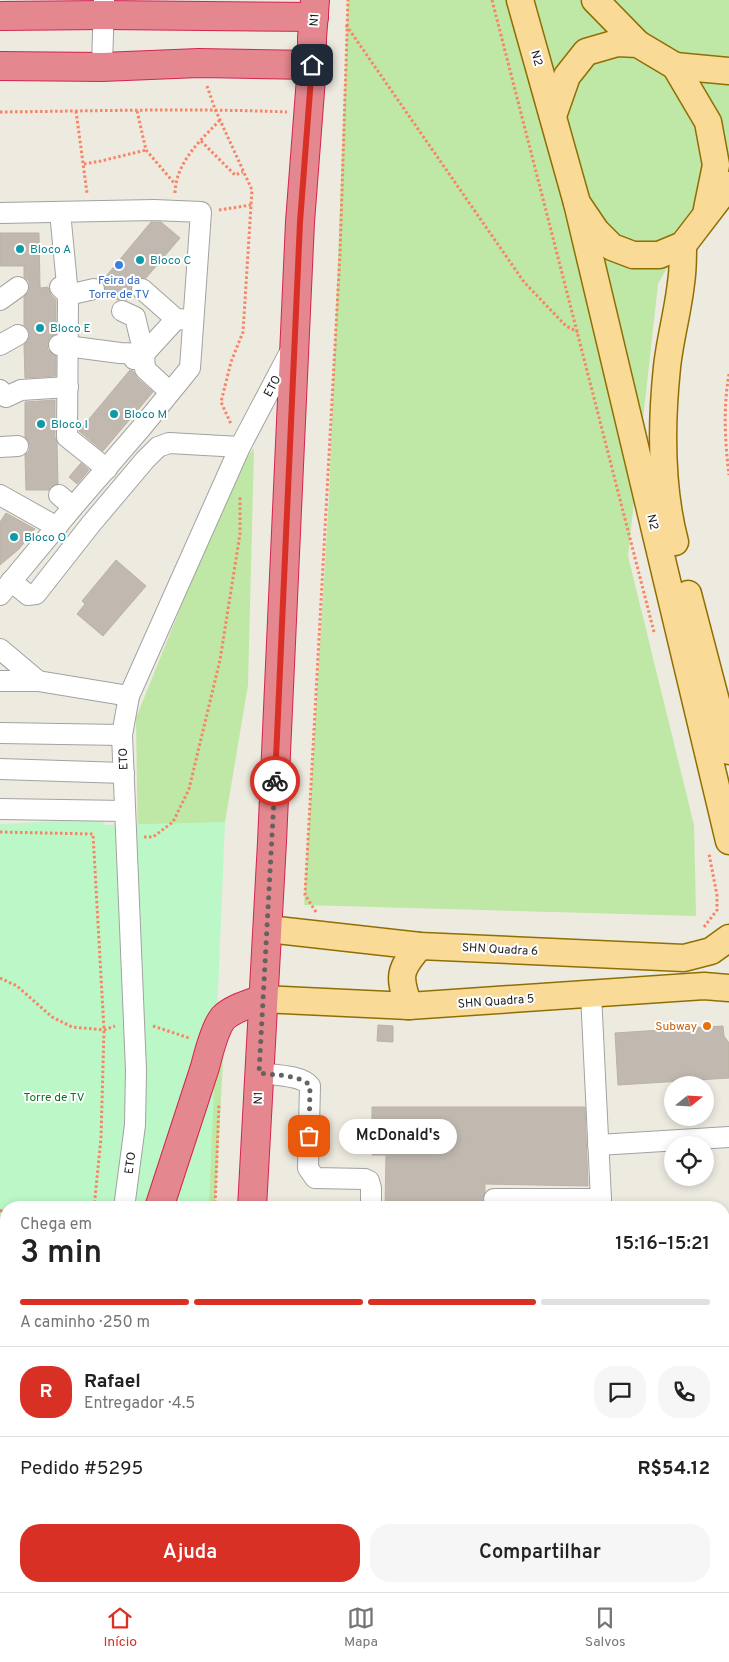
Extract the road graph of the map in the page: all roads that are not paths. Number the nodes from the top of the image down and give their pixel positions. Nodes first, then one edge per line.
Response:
1 (520, 0) edge
2 (595, 0) edge
3 (104, 8) edge
4 (314, 9) edge
5 (0, 16) edge
6 (638, 44) junction
7 (312, 65) junction
8 (0, 66) edge
9 (675, 66) junction
10 (102, 67) junction
11 (729, 70) edge
12 (553, 116) junction
13 (729, 185) edge
14 (577, 203) junction
15 (60, 212) junction
16 (0, 213) edge
17 (706, 215) junction
18 (683, 245) junction
19 (18, 287) dead end
20 (142, 288) dead end
21 (94, 289) dead end
22 (64, 291) junction
23 (0, 300) edge
24 (122, 312) dead end
25 (185, 320) junction
26 (18, 335) dead end
27 (0, 345) edge
28 (64, 346) junction
29 (293, 346) junction
30 (137, 357) junction
31 (164, 387) junction
32 (61, 389) junction
33 (13, 390) edge
34 (240, 447) junction
35 (107, 469) junction
36 (9, 501) edge
37 (68, 504) junction
38 (91, 524) junction
39 (58, 527) junction
40 (5, 588) edge
41 (0, 649) edge
42 (0, 681) edge
43 (38, 681) junction
44 (129, 696) junction
45 (0, 733) edge
46 (122, 735) junction
47 (729, 751) edge
48 (0, 770) edge
49 (124, 773) junction
50 (0, 809) edge
51 (125, 811) junction
52 (719, 846) edge
53 (268, 929) junction
54 (729, 938) edge
55 (420, 946) junction
56 (729, 988) edge
57 (591, 994) junction
58 (262, 999) junction
59 (409, 1006) junction
60 (259, 1073) junction
61 (729, 1137) edge
62 (598, 1145) junction
63 (494, 1199) dead end
64 (125, 1201) edge
65 (161, 1201) edge
66 (252, 1201) edge
67 (371, 1201) edge
68 (548, 1201) edge
69 (601, 1201) edge

1 - 12 main road, N2
2 - 6 main road
3 - 4 highway
3 - 5 highway
3 - 10 street
4 - 7 highway, N1
6 - 9 main road
6 - 12 main road
7 - 10 highway
7 - 29 highway, N1
8 - 10 highway
9 - 11 main road
9 - 17 main road
12 - 14 main road, N2
13 - 17 main road
14 - 18 main road
14 - 52 main road, N2
15 - 16 street
15 - 22 street
15 - 25 street
17 - 18 main road
18 - 47 main road, N2
19 - 23 street
20 - 25 street
21 - 22 street
22 - 28 street
24 - 30 street
25 - 30 street
25 - 31 street
26 - 27 street
28 - 30 street
28 - 32 street
29 - 34 street, ETO
29 - 53 highway, N1
30 - 31 street
31 - 35 street
32 - 33 street
32 - 35 street
34 - 38 street
34 - 44 street, ETO
35 - 37 street
36 - 39 street
37 - 38 street
37 - 39 street
38 - 40 street
39 - 40 street
41 - 43 street
42 - 43 street
43 - 44 street
44 - 46 street, ETO
45 - 46 street
46 - 49 street, ETO
48 - 49 street
49 - 51 street, ETO
50 - 51 street
51 - 64 street, ETO
53 - 55 main road, SHN Quadra 6
53 - 58 highway, N1
54 - 55 main road, SHN Quadra 6
55 - 59 main road
56 - 57 main road, SHN Quadra 5
57 - 59 main road, SHN Quadra 5
57 - 62 street
58 - 59 main road, SHN Quadra 5
58 - 60 highway, N1
58 - 65 highway
60 - 66 highway, N1
60 - 67 street
61 - 62 street
62 - 69 street
63 - 68 street

